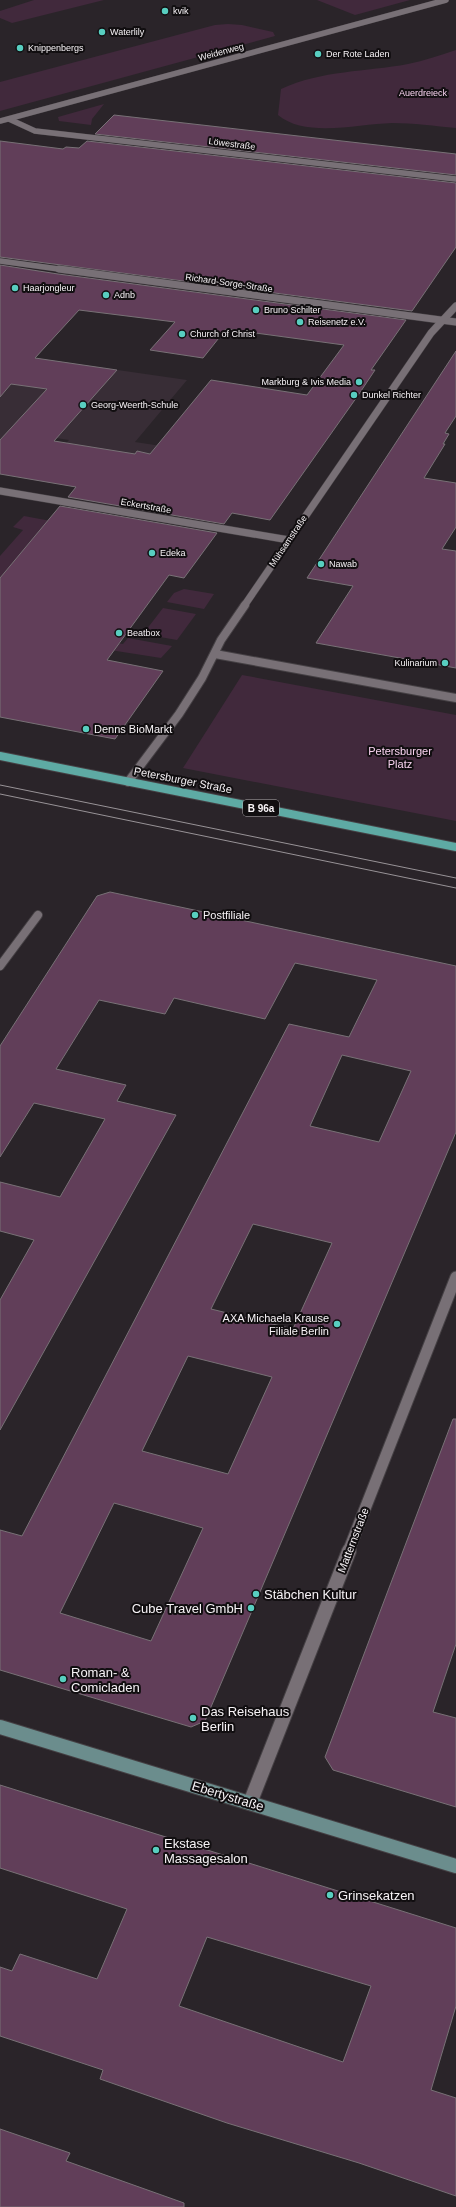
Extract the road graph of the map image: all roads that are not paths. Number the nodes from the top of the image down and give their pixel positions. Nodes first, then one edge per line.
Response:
1 (446, 0) edge
2 (9, 119) junction
3 (0, 121) edge
4 (456, 180) edge
5 (0, 261) edge
6 (456, 306) edge
7 (443, 320) junction
8 (456, 322) edge
9 (0, 491) edge
10 (289, 540) junction
11 (215, 654) junction
12 (456, 698) edge
13 (0, 756) edge
14 (128, 782) junction
15 (456, 847) edge
16 (38, 915) dead end
17 (0, 966) edge
18 (456, 1277) edge
19 (0, 1727) edge
20 (250, 1803) junction
21 (456, 1866) edge

1 - 2 street, Weidenweg
2 - 3 street, Weidenweg
2 - 4 street, Löwestraße
5 - 7 street, Richard-Sorge-Straße
6 - 7 street, Mühsamstraße
7 - 8 street, Richard-Sorge-Straße
7 - 10 street, Mühsamstraße
9 - 10 street, Eckertstraße
10 - 11 street, Mühsamstraße
11 - 12 street
11 - 14 street, Mühsamstraße
13 - 14 main road, Petersburger Straße / B 96a
14 - 15 main road, Petersburger Straße / B 96a
16 - 17 street
18 - 20 street, Matternstraße
19 - 20 street, Ebertystraße
20 - 21 street, Ebertystraße

